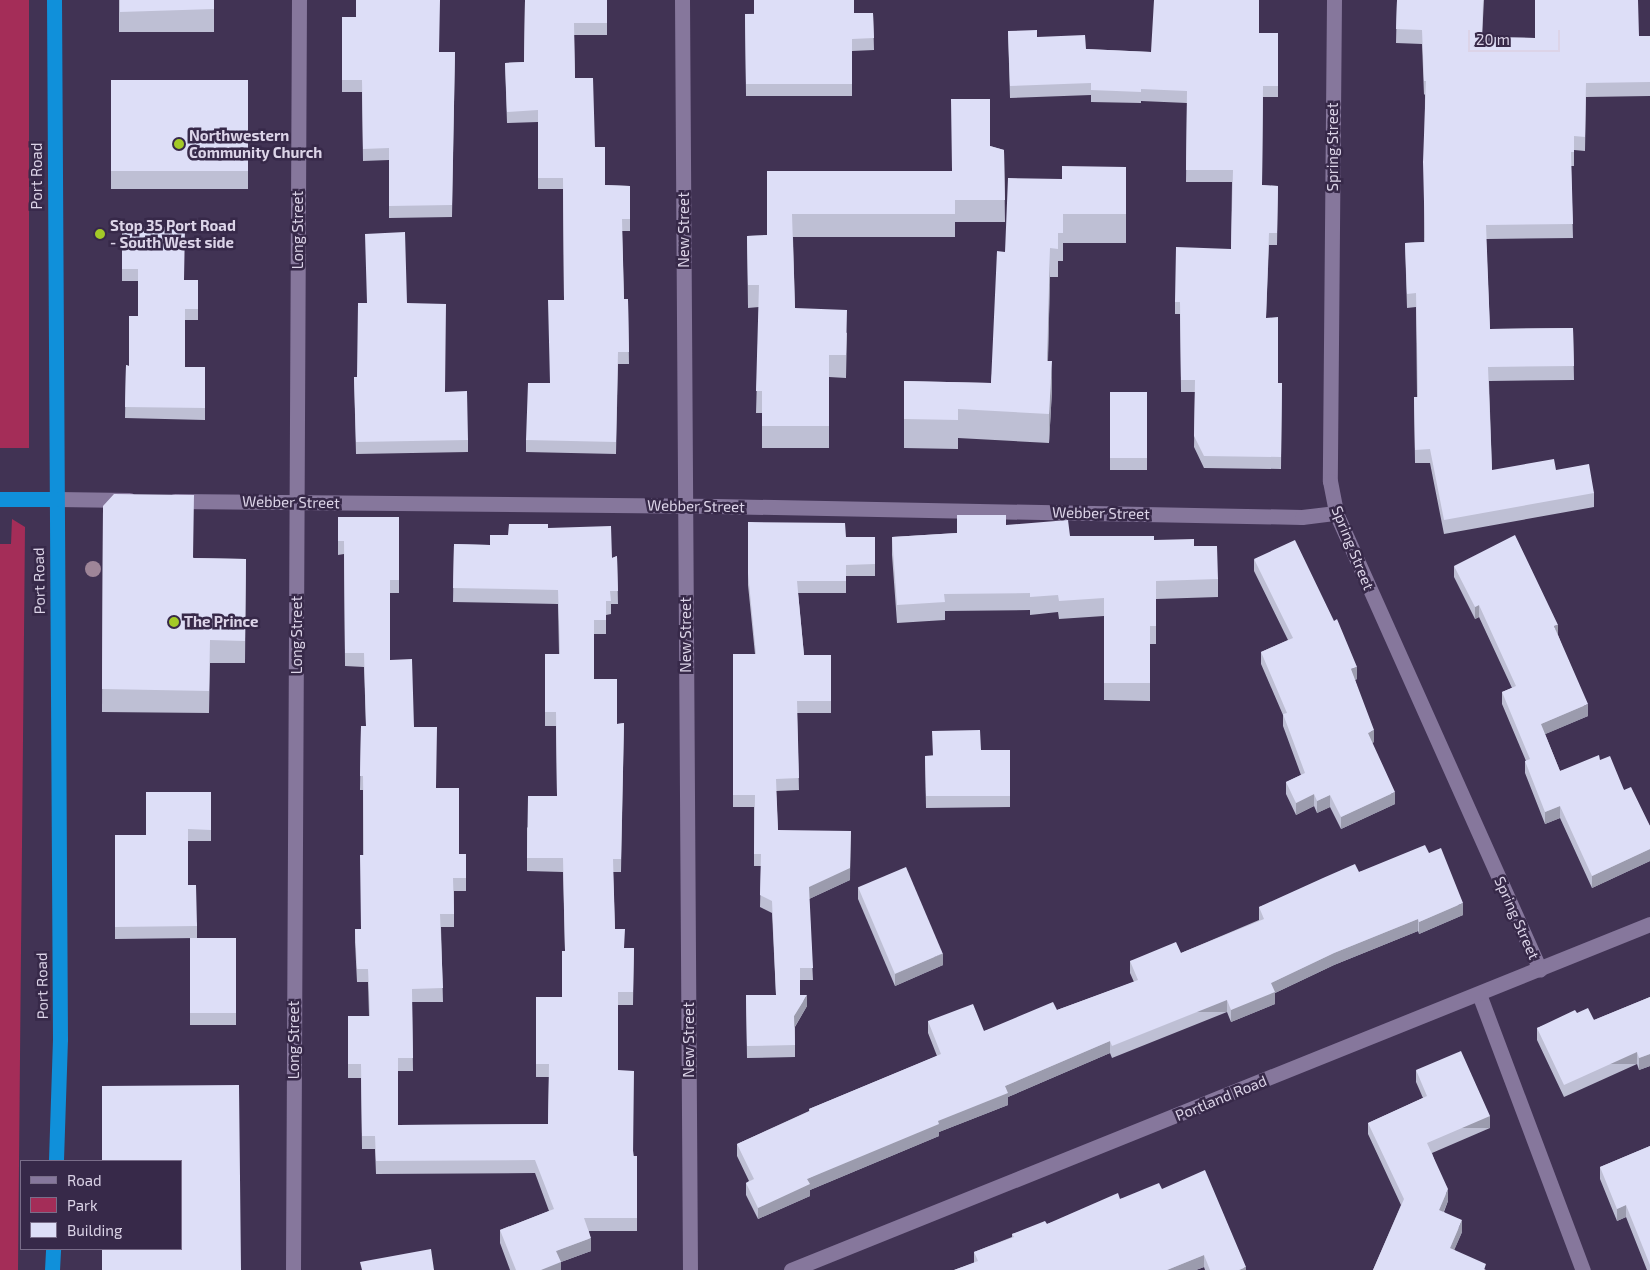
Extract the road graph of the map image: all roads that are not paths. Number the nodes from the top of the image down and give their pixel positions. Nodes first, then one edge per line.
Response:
1 (54, 0) edge
2 (299, 0) edge
3 (682, 0) edge
4 (1334, 0) edge
5 (0, 499) edge
6 (56, 499) junction
7 (297, 502) junction
8 (685, 506) junction
9 (1336, 513) junction
10 (1650, 924) edge
11 (1540, 970) junction
12 (1479, 994) junction
13 (56, 1160) edge
14 (53, 1250) edge
15 (52, 1270) edge
16 (292, 1270) edge
17 (690, 1270) edge
18 (791, 1270) edge
19 (1583, 1270) edge

1 - 6 highway, Port Road
2 - 7 street, Long Street
3 - 8 street, New Street
4 - 9 street, Spring Street
5 - 6 highway
6 - 7 street, Webber Street
6 - 13 highway, Port Road
7 - 8 street, Webber Street
7 - 16 street, Long Street
8 - 9 street, Webber Street
8 - 17 street, New Street
9 - 11 street, Spring Street
10 - 11 street, Portland Road
11 - 12 street, Portland Road
12 - 18 street, Portland Road
12 - 19 street
14 - 15 highway

